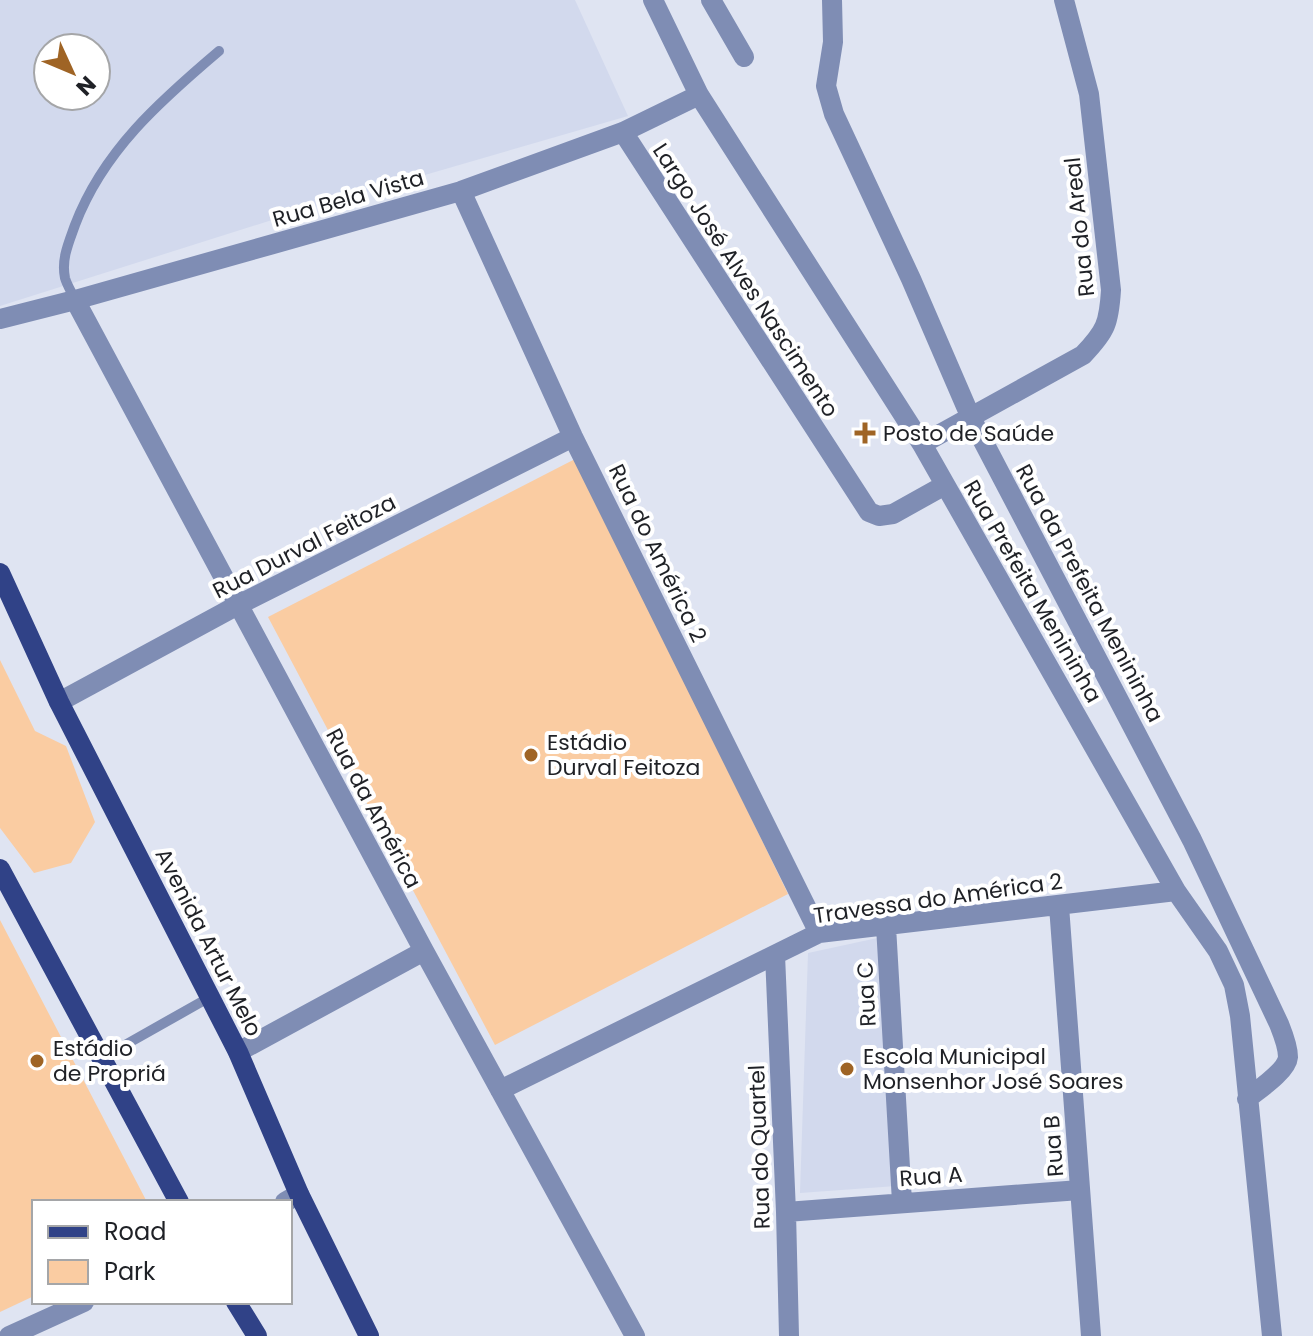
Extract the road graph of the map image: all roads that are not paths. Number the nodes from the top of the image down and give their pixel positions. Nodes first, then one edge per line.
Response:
1 (653, 0) edge
2 (711, 0) edge
3 (832, 0) edge
4 (1064, 0) edge
5 (219, 51) dead end
6 (744, 57) dead end
7 (699, 95) junction
8 (623, 132) junction
9 (461, 191) junction
10 (75, 300) junction
11 (0, 319) edge
12 (971, 418) junction
13 (573, 437) junction
14 (922, 444) junction
15 (945, 485) junction
16 (0, 573) edge
17 (238, 605) junction
18 (59, 702) junction
19 (0, 869) edge
20 (1176, 891) junction
21 (1059, 906) junction
22 (886, 926) junction
23 (819, 933) junction
24 (424, 951) junction
25 (775, 955) junction
26 (1255, 971) junction
27 (1234, 985) junction
28 (210, 997) junction
29 (238, 1052) junction
30 (102, 1058) junction
31 (500, 1090) junction
32 (1247, 1099) junction
33 (1080, 1190) junction
34 (292, 1198) edge
35 (178, 1200) edge
36 (902, 1202) junction
37 (786, 1212) junction
38 (81, 1304) edge
39 (237, 1304) edge
40 (47, 1329) edge
41 (9, 1336) edge
42 (257, 1336) edge
43 (369, 1336) edge
44 (635, 1336) edge
45 (789, 1336) edge
46 (1091, 1336) edge
47 (1272, 1336) edge

1 - 7 street, Rua Prefeita Menininha
2 - 6 street
3 - 12 street, Rua da Prefeita Menininha
4 - 12 street, Rua do Areal
5 - 10 lane
7 - 8 street, Rua Bela Vista
7 - 14 street, Rua Prefeita Menininha
8 - 9 street, Rua Bela Vista
8 - 15 street, Largo José Alves Nascimento
9 - 10 street, Rua Bela Vista
9 - 13 street, Rua do América 2
10 - 11 street, Rua Bela Vista
10 - 17 street, Rua da América
12 - 14 street, Rua do Areal
12 - 26 street, Rua da Prefeita Menininha
13 - 17 street, Rua Durval Feitoza
13 - 23 street, Rua do América 2
14 - 15 street, Rua Prefeita Menininha
15 - 20 street, Rua Prefeita Menininha
16 - 18 main road, Avenida Artur Melo
17 - 18 street, Rua Durval Feitoza
17 - 24 street, Rua da América
18 - 28 main road, Avenida Artur Melo
19 - 30 main road
20 - 21 street, Travessa do América 2
20 - 27 street, Rua Prefeita Menininha
21 - 22 street, Travessa do América 2
21 - 33 street, Rua B
22 - 23 street, Travessa do América 2
22 - 36 street, Rua C
23 - 25 street, Travessa do América 2
24 - 29 street
24 - 31 street, Rua da América
25 - 31 street, Travessa do América 2
25 - 37 street, Rua do Quartel
26 - 27 street
26 - 32 street, Rua da Prefeita Menininha
27 - 32 street, Rua Prefeita Menininha
28 - 29 main road, Avenida Artur Melo
28 - 30 lane
29 - 34 main road, Avenida Artur Melo
30 - 35 main road
31 - 44 street, Rua da América
32 - 47 street, Rua Prefeita Menininha
33 - 36 street, Rua A
33 - 46 street, Rua B
34 - 43 main road, Avenida Artur Melo
36 - 37 street, Rua A
37 - 45 street, Rua do Quartel
38 - 40 street
39 - 42 main road
40 - 41 street

